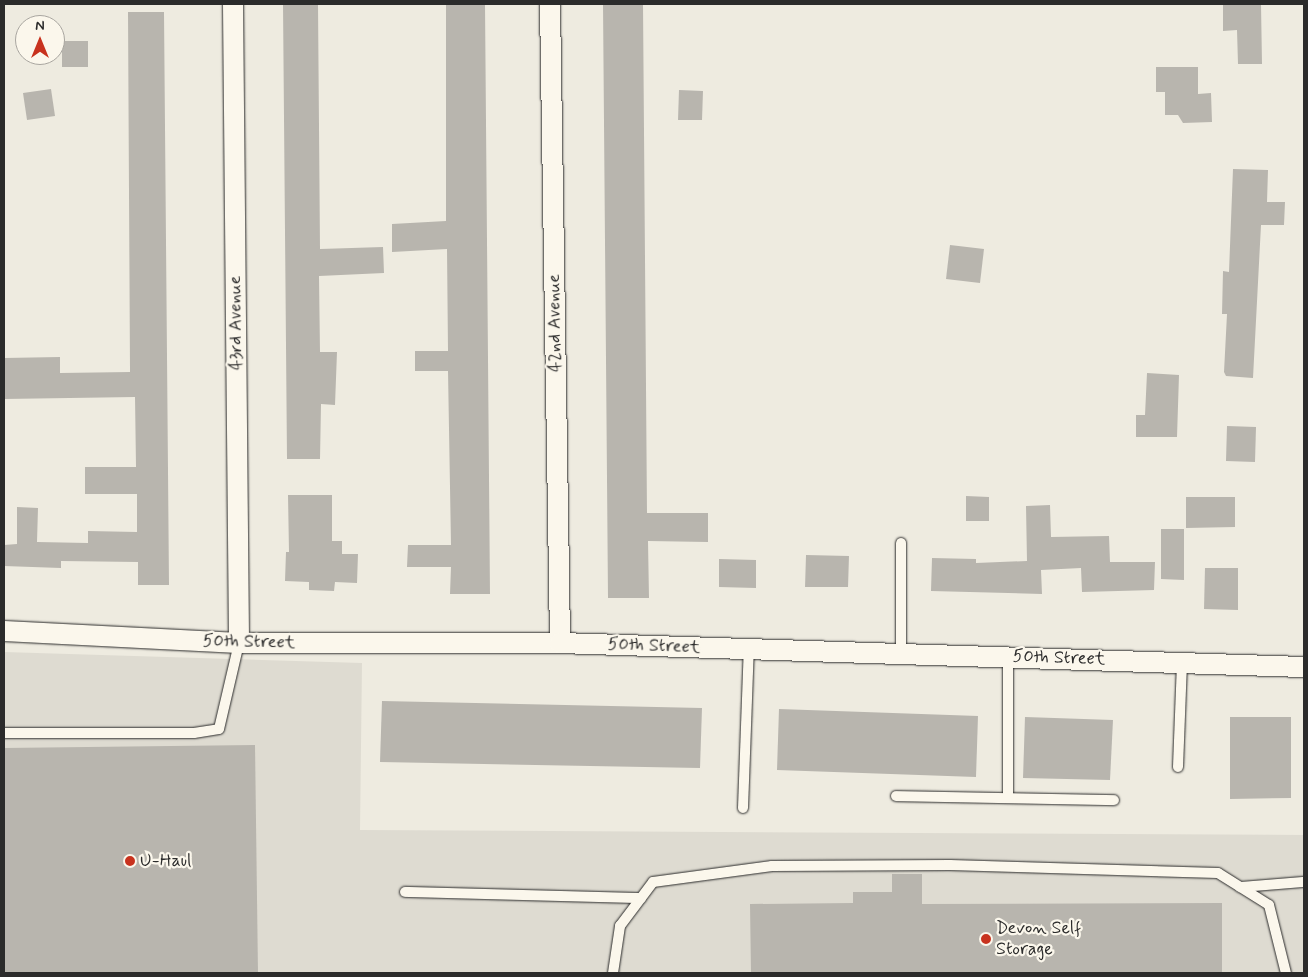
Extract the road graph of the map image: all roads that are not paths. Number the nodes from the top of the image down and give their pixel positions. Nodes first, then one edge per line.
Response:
1 (233, 4) edge
2 (550, 4) edge
3 (901, 543) dead end
4 (4, 632) edge
5 (239, 643) junction
6 (560, 643) junction
7 (749, 648) junction
8 (901, 653) junction
9 (1008, 656) junction
10 (1182, 662) junction
11 (1304, 667) edge
12 (4, 733) edge
13 (1178, 766) dead end
14 (896, 796) dead end
15 (1008, 798) junction
16 (1114, 800) dead end
17 (744, 808) dead end
18 (1304, 882) edge
19 (1240, 887) junction
20 (405, 892) dead end
21 (641, 898) junction
22 (613, 973) edge
23 (1286, 973) edge

1 - 5 street, 43rd Avenue
2 - 6 street, 42nd Avenue
3 - 8 lane
4 - 5 street, 50th Street
5 - 6 street, 50th Street
5 - 12 lane
6 - 7 street, 50th Street
7 - 8 street, 50th Street
7 - 17 lane
8 - 9 street, 50th Street
9 - 10 street, 50th Street
9 - 15 lane
10 - 11 street, 50th Street
10 - 13 lane
14 - 15 lane
15 - 16 lane
18 - 19 lane
19 - 21 lane
19 - 23 lane
20 - 21 lane
21 - 22 lane

